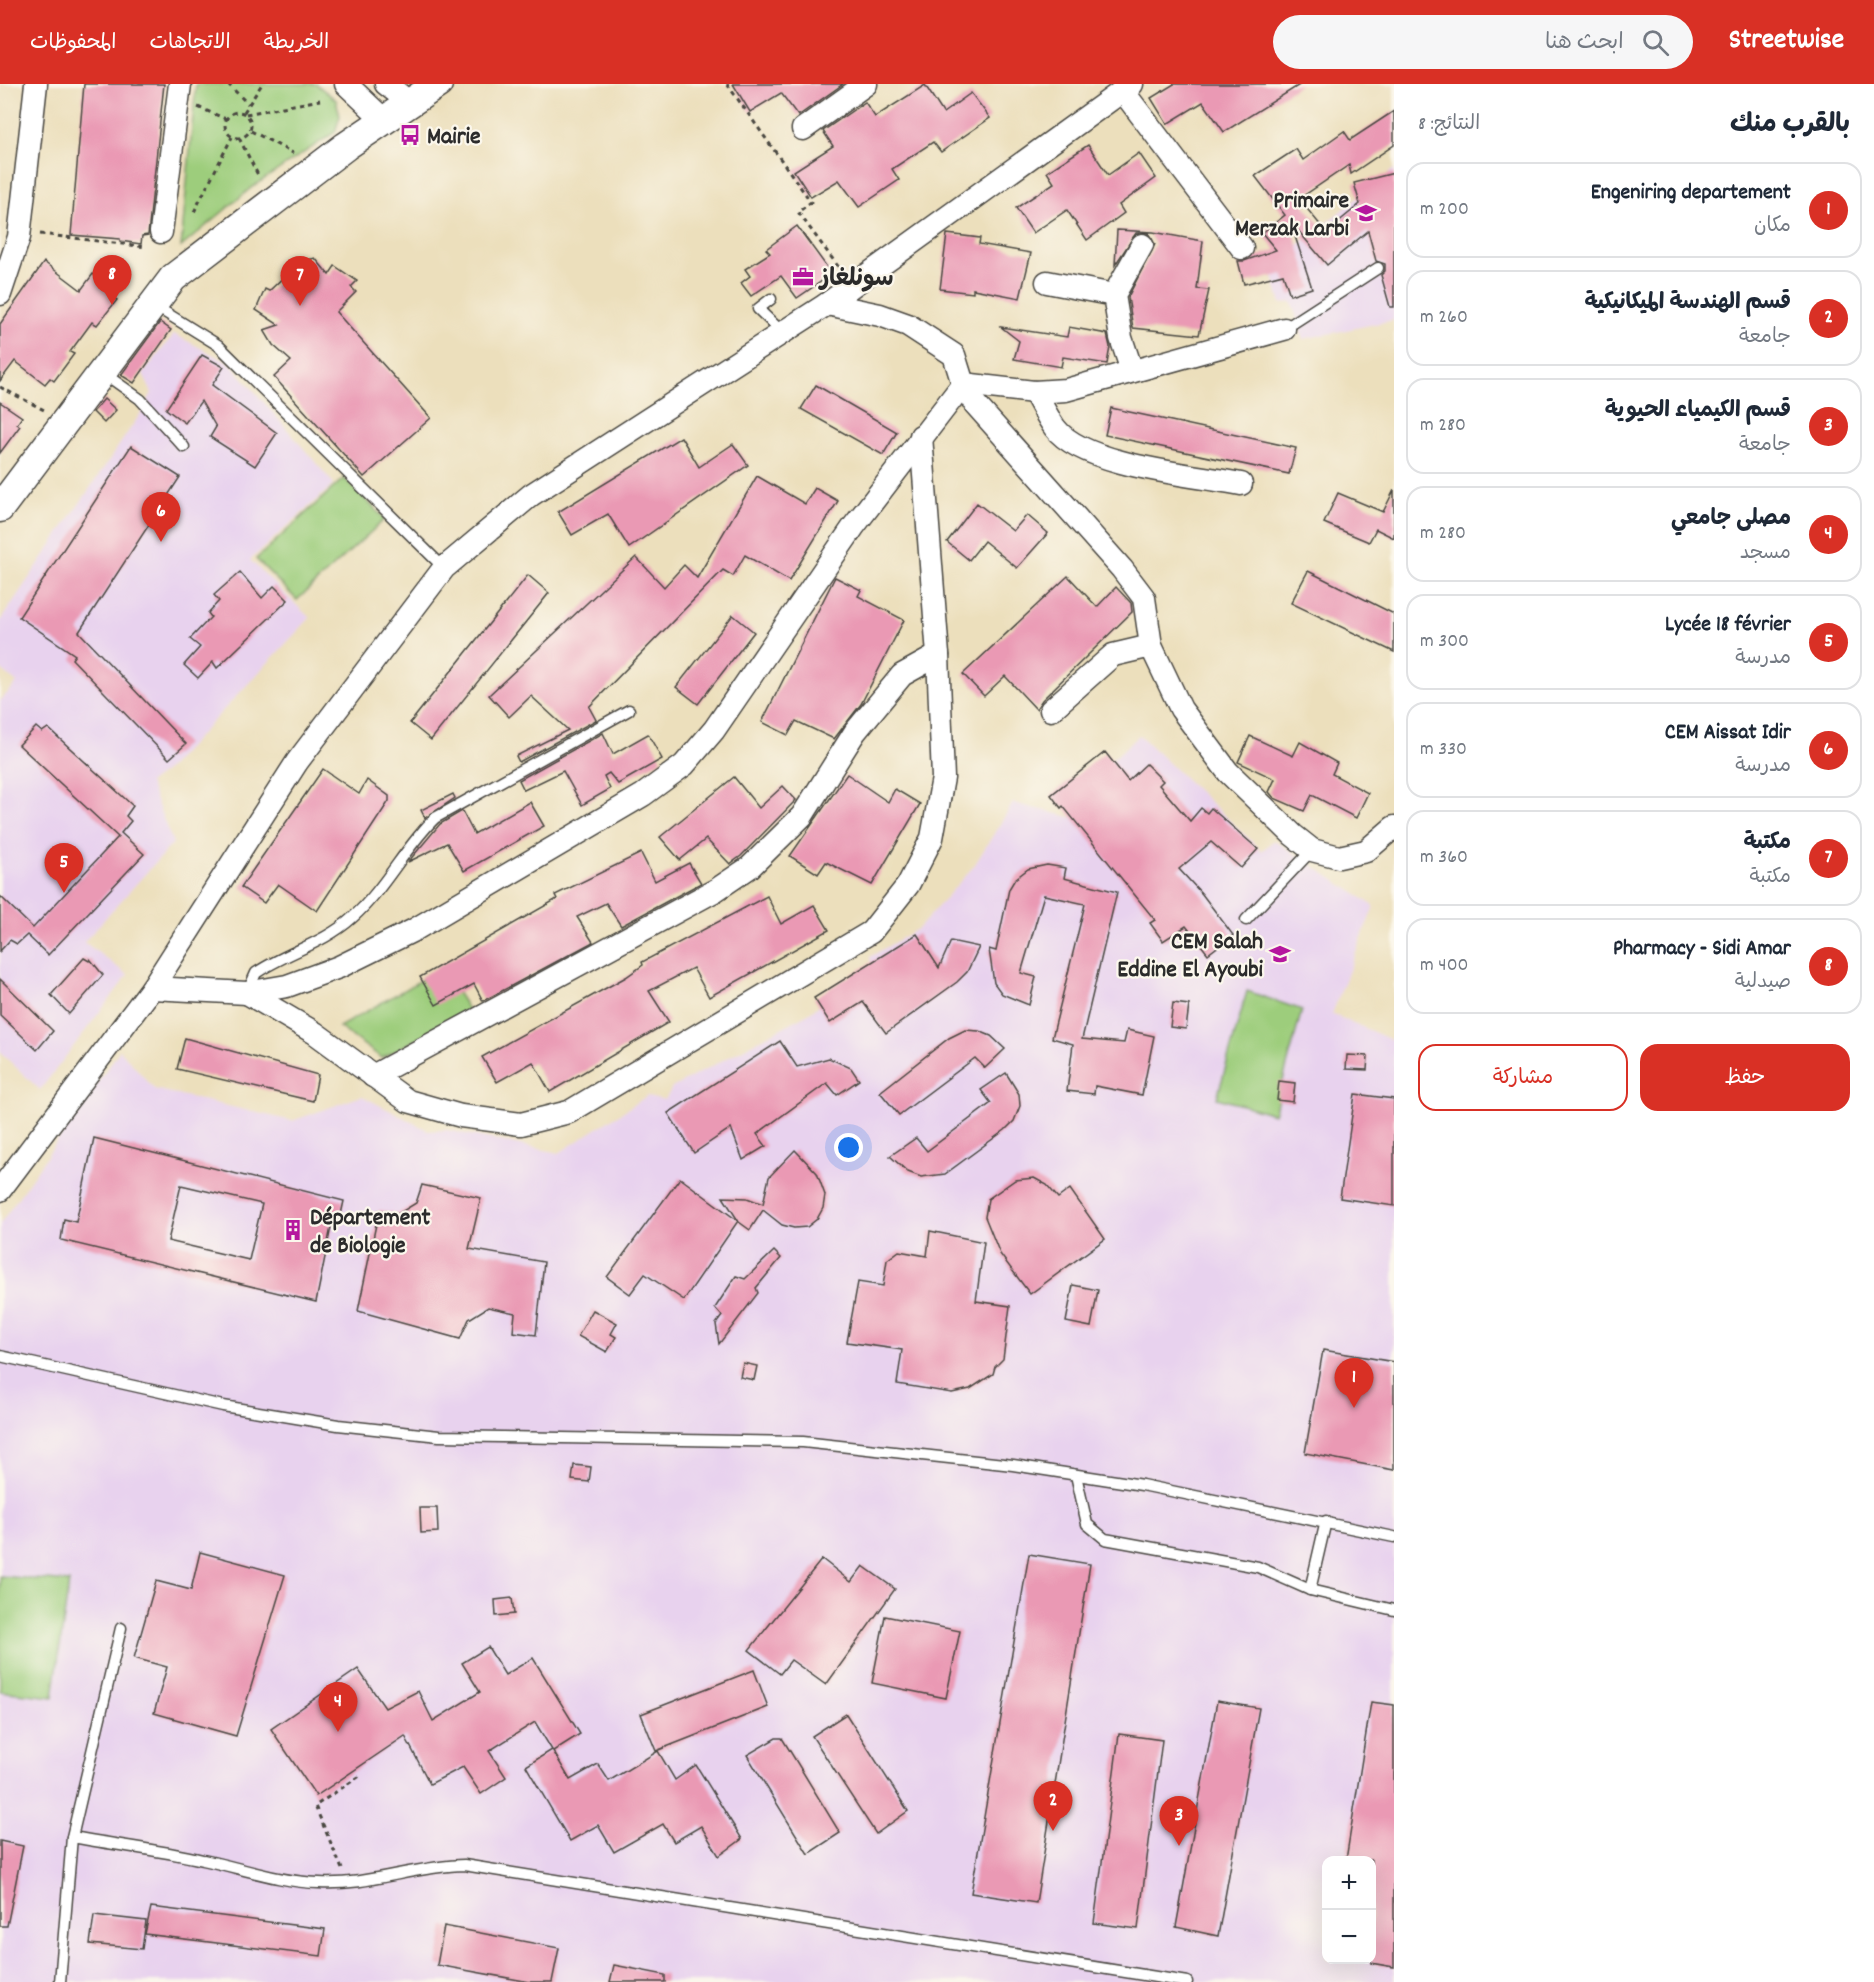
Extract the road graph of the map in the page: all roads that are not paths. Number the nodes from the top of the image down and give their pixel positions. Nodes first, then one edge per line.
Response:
1 (36, 84) edge
2 (180, 84) edge
3 (346, 84) edge
4 (386, 84) edge
5 (438, 84) edge
6 (866, 84) edge
7 (1127, 87) edge
8 (410, 103) junction
9 (384, 120) junction
10 (803, 129) dead end
11 (160, 240) road end
12 (1142, 245) dead end
13 (1242, 248) dead end
14 (1378, 268) dead end
15 (1047, 282) dead end
16 (0, 294) edge
17 (1114, 295) junction
18 (771, 299) dead end
19 (827, 304) junction
20 (154, 305) junction
21 (1284, 329) joint
22 (782, 332) junction
23 (1132, 371) junction
24 (102, 372) junction
25 (963, 384) junction
26 (1034, 392) junction
27 (921, 436) junction
28 (184, 447) dead end
29 (1241, 484) dead end
30 (0, 508) edge
31 (444, 568) junction
32 (1151, 646) junction
33 (938, 655) junction
34 (630, 710) dead end
35 (1051, 710) dead end
36 (1394, 827) edge
37 (1312, 850) junction
38 (1246, 920) dead end
39 (152, 988) junction
40 (247, 993) junction
41 (373, 1076) junction
42 (0, 1190) edge
43 (0, 1356) edge
44 (1076, 1475) junction
45 (1326, 1521) junction
46 (1394, 1537) edge
47 (1310, 1590) junction
48 (1394, 1611) edge
49 (121, 1628) dead end
50 (72, 1837) junction
51 (60, 1982) edge
52 (1187, 1982) edge

1 - 16 street
2 - 11 street
3 - 9 street
4 - 8 street
5 - 8 street
6 - 10 street
7 - 13 street
7 - 19 street
8 - 9 street
9 - 20 street
12 - 17 street
14 - 21 lane
15 - 17 street
17 - 23 street
18 - 22 lane
19 - 22 street
19 - 25 street
20 - 24 street
20 - 31 lane
21 - 23 street
22 - 31 street
23 - 26 street
24 - 28 lane
24 - 30 street
25 - 26 street
25 - 27 street
25 - 32 street
26 - 29 street
27 - 33 street
27 - 40 street
31 - 39 street
32 - 35 street
32 - 37 street
33 - 41 street
33 - 41 street
34 - 40 lane
36 - 37 street
37 - 38 lane
39 - 40 street
39 - 42 street
40 - 41 street
43 - 44 lane
44 - 45 lane
44 - 47 lane
45 - 46 lane
45 - 47 lane
47 - 48 lane
49 - 50 lane
50 - 51 lane
50 - 52 lane

